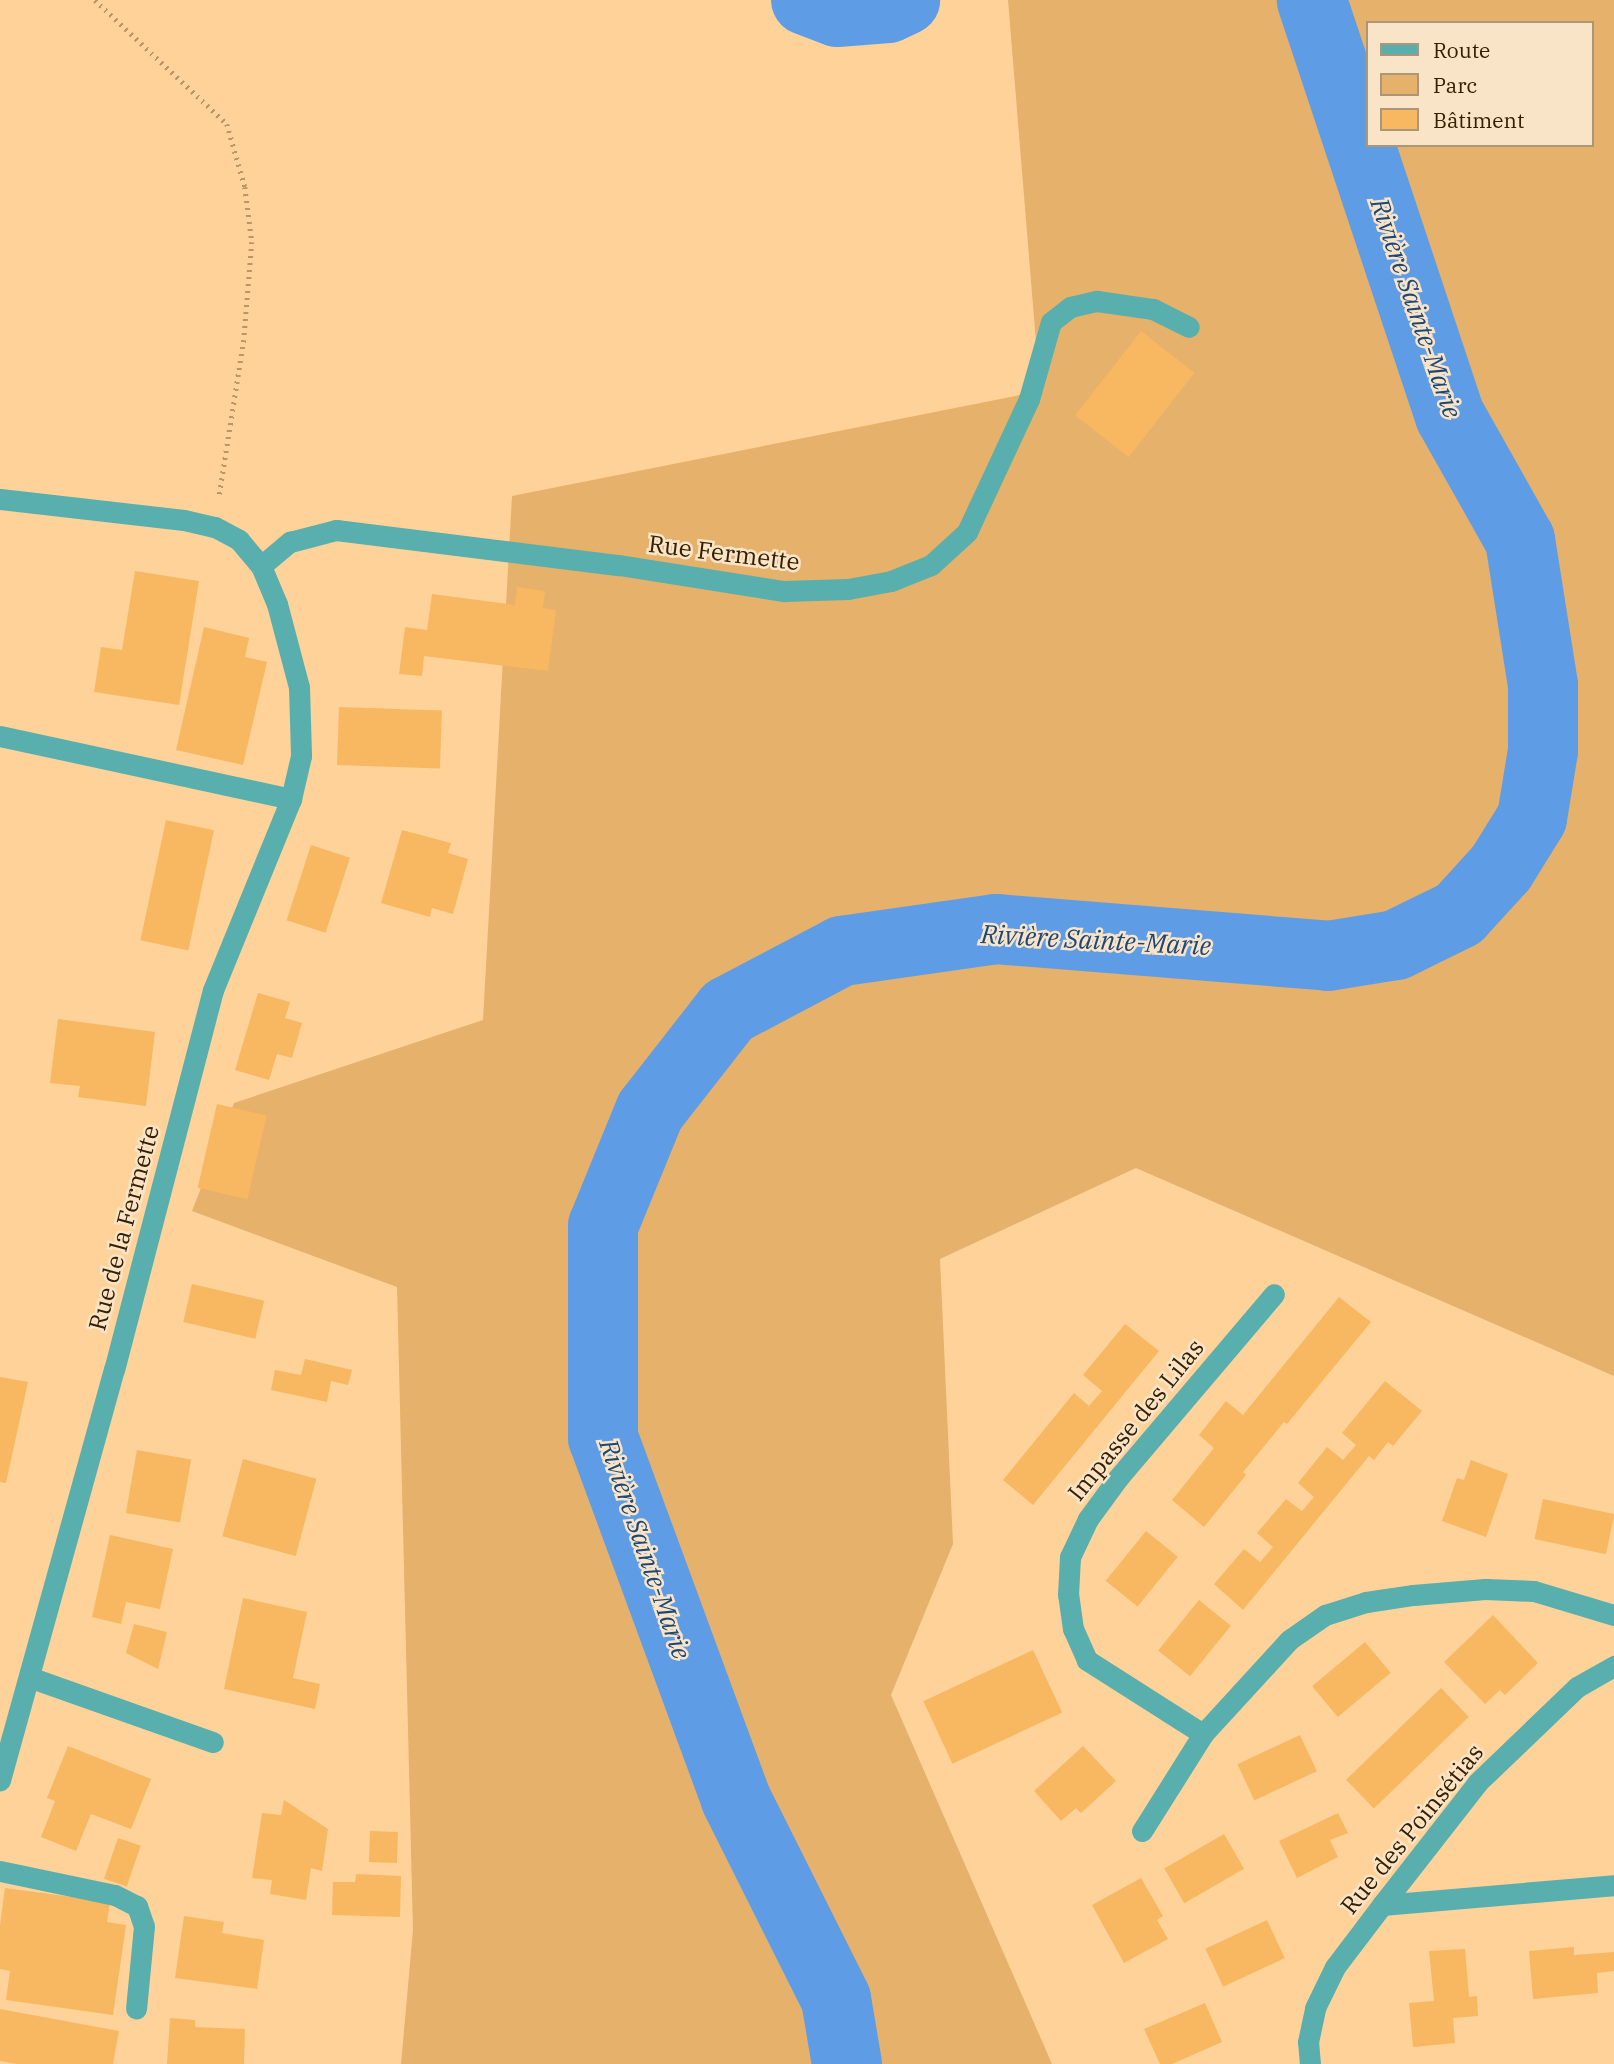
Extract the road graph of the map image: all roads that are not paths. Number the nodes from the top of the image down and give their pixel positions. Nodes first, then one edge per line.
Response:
1 (1189, 327) dead end
2 (0, 499) edge
3 (261, 566) junction
4 (0, 736) edge
5 (291, 799) junction
6 (1274, 1294) dead end
7 (1614, 1615) edge
8 (1614, 1666) edge
9 (29, 1677) junction
10 (1203, 1734) junction
11 (213, 1742) dead end
12 (0, 1780) edge
13 (1142, 1831) dead end
14 (0, 1871) edge
15 (1614, 1885) edge
16 (1382, 1905) junction
17 (136, 2009) dead end
18 (1310, 2064) edge

1 - 3 street, Rue Fermette
2 - 3 street, Rue de la Fermette
3 - 5 street, Rue de la Fermette
4 - 5 street
5 - 9 street, Rue de la Fermette
6 - 10 street, Impasse des Lilas
7 - 10 street
8 - 16 street, Rue des Poinsétias
9 - 11 street
9 - 12 street, Rue de la Fermette
10 - 13 street
14 - 17 street
15 - 16 street
16 - 18 street, Rue des Poinsétias

